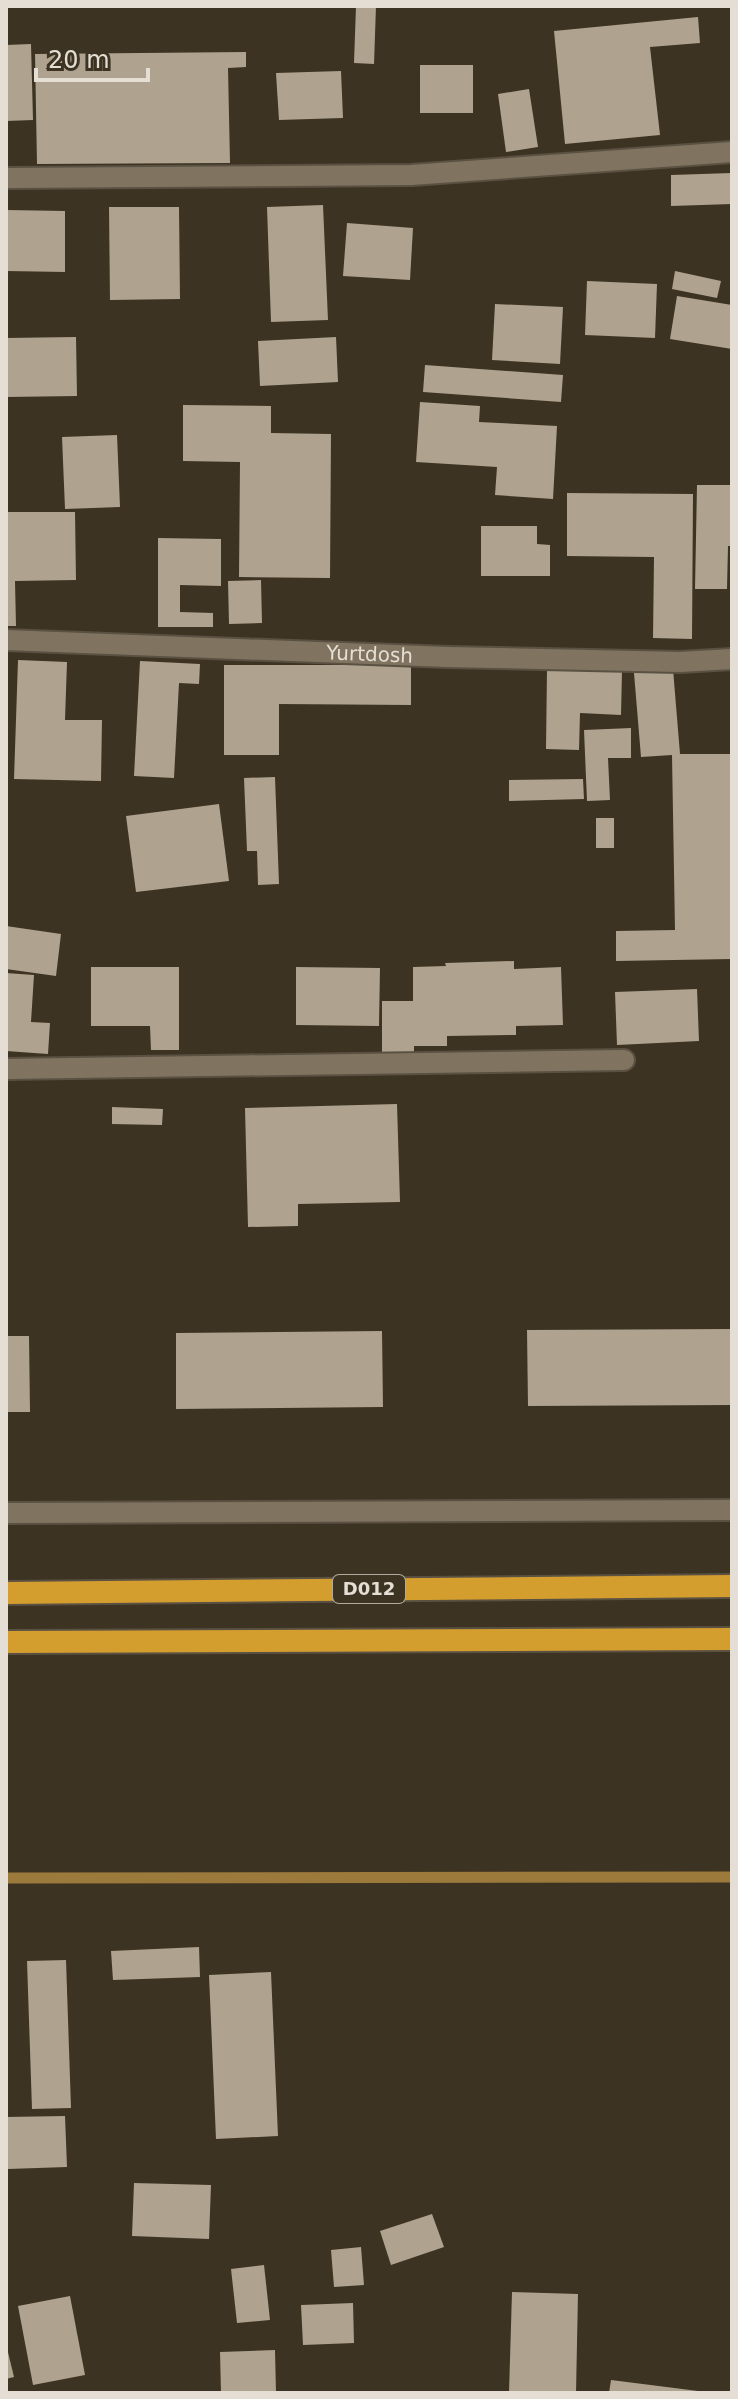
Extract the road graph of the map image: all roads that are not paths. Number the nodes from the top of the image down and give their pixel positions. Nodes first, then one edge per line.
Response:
1 (732, 152) edge
2 (6, 178) edge
3 (6, 640) edge
4 (732, 659) edge
5 (624, 1060) dead end
6 (6, 1069) edge
7 (732, 1510) edge
8 (6, 1513) edge
9 (732, 1586) edge
10 (6, 1593) edge
11 (732, 1639) edge
12 (6, 1642) edge

1 - 2 street
3 - 4 street, Yurtdosh
5 - 6 street
7 - 8 street
9 - 10 highway, D012
11 - 12 highway

